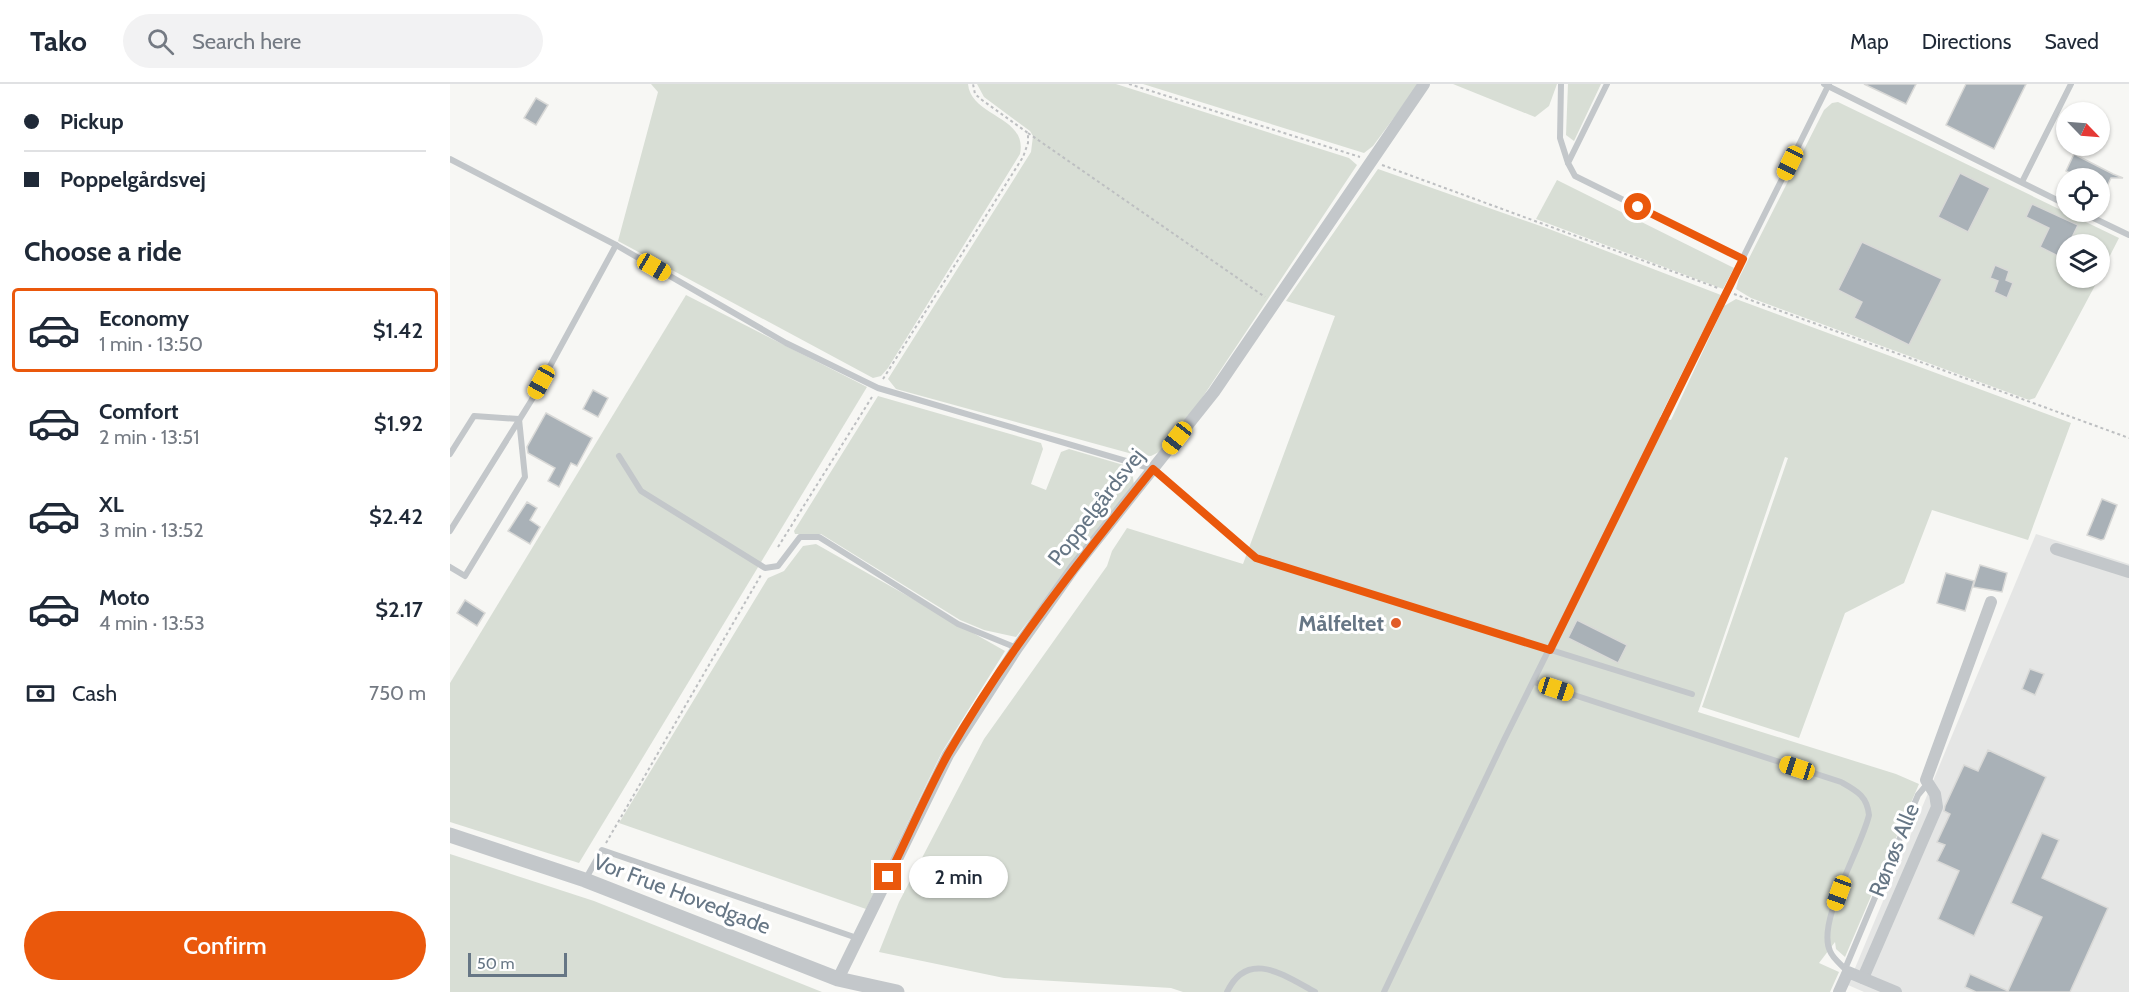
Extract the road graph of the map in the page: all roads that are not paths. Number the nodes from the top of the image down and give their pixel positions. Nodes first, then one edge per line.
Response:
1 (1424, 84) edge
2 (1561, 84) edge
3 (1607, 84) edge
4 (2071, 84) edge
5 (1827, 85) edge
6 (450, 159) edge
7 (1568, 162) junction
8 (2022, 182) junction
9 (2056, 199) edge
10 (2102, 222) edge
11 (2128, 234) edge
12 (616, 245) junction
13 (1743, 259) junction
14 (519, 419) junction
15 (450, 454) edge
16 (619, 456) dead end
17 (1153, 469) junction
18 (450, 531) edge
19 (2056, 549) dead end
20 (450, 567) edge
21 (2129, 573) edge
22 (1991, 602) dead end
23 (1017, 648) junction
24 (1550, 650) junction
25 (1534, 682) junction
26 (1692, 694) dead end
27 (1928, 783) junction
28 (450, 835) edge
29 (585, 880) junction
30 (858, 938) junction
31 (1846, 971) junction
32 (1863, 978) junction
33 (838, 979) junction
34 (897, 992) edge
35 (1227, 992) edge
36 (1316, 992) edge
37 (1384, 992) edge
38 (1839, 992) edge
39 (1896, 992) edge

1 - 17 street, Poppelgårdsvej
2 - 7 lane
3 - 7 lane
4 - 8 lane
5 - 8 lane
5 - 13 lane
6 - 12 lane
7 - 13 lane
8 - 9 lane
10 - 11 lane
12 - 14 lane
12 - 17 lane
13 - 24 lane
14 - 15 lane
14 - 18 lane
14 - 20 lane
16 - 23 lane
17 - 23 street, Poppelgårdsvej
17 - 24 lane
19 - 21 street
22 - 27 street, Rønøs Alle
23 - 30 street, Poppelgårdsvej
24 - 25 lane
24 - 26 lane
25 - 31 lane
25 - 37 lane
27 - 31 lane
27 - 32 street, Rønøs Alle
28 - 29 street, Vor Frue Hovedgade
29 - 30 lane
29 - 33 street, Vor Frue Hovedgade
30 - 33 street, Poppelgårdsvej
31 - 32 street
31 - 38 street
32 - 39 street
33 - 34 street, Vor Frue Hovedgade
35 - 36 lane

